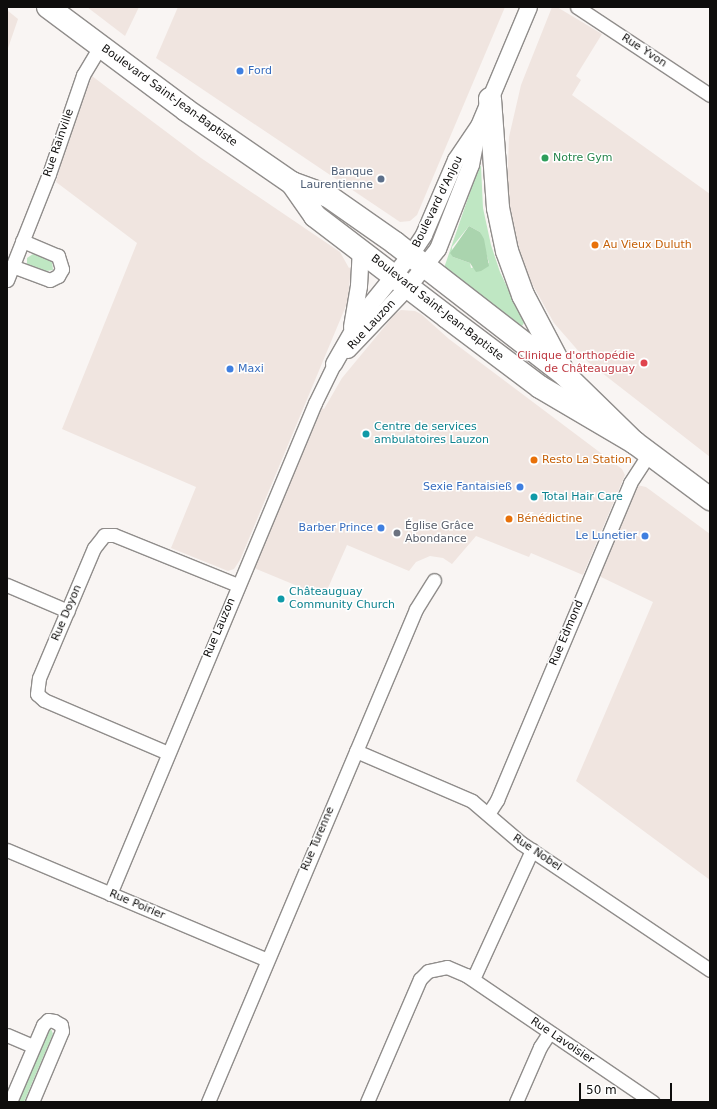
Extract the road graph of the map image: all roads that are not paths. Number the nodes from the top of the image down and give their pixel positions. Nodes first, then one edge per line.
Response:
1 (48, 7) edge
2 (529, 7) edge
3 (577, 7) edge
4 (100, 47) junction
5 (710, 95) edge
6 (490, 99) junction
7 (292, 183) junction
8 (22, 241) junction
9 (361, 249) junction
10 (418, 262) junction
11 (12, 266) junction
12 (7, 280) edge
13 (402, 281) junction
14 (350, 336) junction
15 (334, 364) junction
16 (565, 375) junction
17 (642, 449) junction
18 (710, 499) edge
19 (434, 580) dead end
20 (7, 585) edge
21 (238, 585) junction
22 (68, 611) junction
23 (356, 751) junction
24 (168, 753) junction
25 (488, 814) junction
26 (7, 850) edge
27 (532, 850) junction
28 (110, 894) junction
29 (267, 960) junction
30 (710, 970) edge
31 (473, 980) junction
32 (549, 1033) junction
33 (7, 1035) edge
34 (33, 1046) junction
35 (10, 1102) edge
36 (32, 1102) edge
37 (208, 1102) edge
38 (367, 1102) edge
39 (516, 1102) edge
40 (652, 1102) edge

1 - 4 highway, Boulevard Saint-Jean-Baptiste
2 - 6 street, Boulevard d'Anjou
3 - 5 street, Rue Yvon
4 - 7 highway, Boulevard Saint-Jean-Baptiste
4 - 8 street, Rue Rainville
6 - 10 street, Boulevard d'Anjou
6 - 16 highway
7 - 9 highway, Boulevard Saint-Jean-Baptiste
7 - 10 highway, Boulevard Saint-Jean-Baptiste
8 - 11 street, Rue Rainville
8 - 11 street
9 - 13 highway, Boulevard Saint-Jean-Baptiste
9 - 14 street
10 - 13 street, Boulevard d'Anjou
10 - 16 highway, Boulevard Saint-Jean-Baptiste
11 - 12 street, Rue Rainville
13 - 14 street, Rue Lauzon
13 - 15 street, Rue Lauzon
13 - 17 highway, Boulevard Saint-Jean-Baptiste
14 - 15 street, Rue Lauzon
15 - 21 street, Rue Lauzon
16 - 17 highway, Boulevard Saint-Jean-Baptiste
17 - 18 highway, Boulevard Saint-Jean-Baptiste
17 - 25 street, Rue Edmond
19 - 23 street, Rue Turenne
20 - 22 street
21 - 22 street, Rue Doyon
21 - 24 street, Rue Lauzon
22 - 24 street, Rue Doyon
23 - 25 street, Rue Nobel
23 - 29 street, Rue Turenne
24 - 28 street, Rue Lauzon
25 - 27 street, Rue Nobel
26 - 28 street, Rue Poirier
27 - 30 street, Rue Nobel
27 - 31 street
28 - 29 street, Rue Poirier
29 - 37 street, Rue Turenne
31 - 32 street, Rue Lavoisier
31 - 38 street, Rue Lavoisier
32 - 39 street
32 - 40 street, Rue Lavoisier
33 - 34 street
34 - 35 street
34 - 36 street

